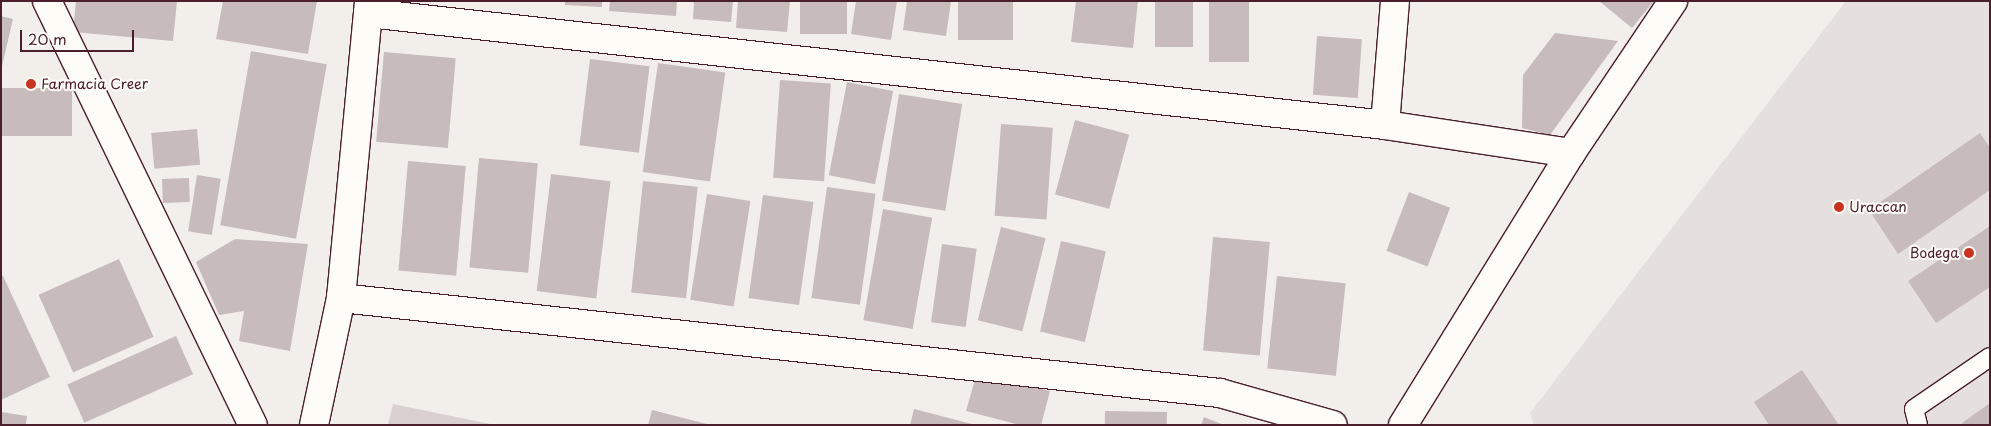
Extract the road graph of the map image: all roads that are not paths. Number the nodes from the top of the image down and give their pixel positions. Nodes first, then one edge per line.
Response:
1 (47, 1) edge
2 (1395, 1) edge
3 (1672, 1) edge
4 (368, 7) edge
5 (1385, 125) junction
6 (1571, 153) junction
7 (341, 298) junction
8 (1990, 357) edge
9 (253, 425) edge
10 (314, 425) edge
11 (1333, 425) edge
12 (1403, 425) edge
13 (1918, 425) edge

1 - 9 street
2 - 5 street
3 - 6 street
4 - 5 street
4 - 7 street
5 - 6 street
6 - 12 street
7 - 10 street
7 - 11 street
8 - 13 lane

